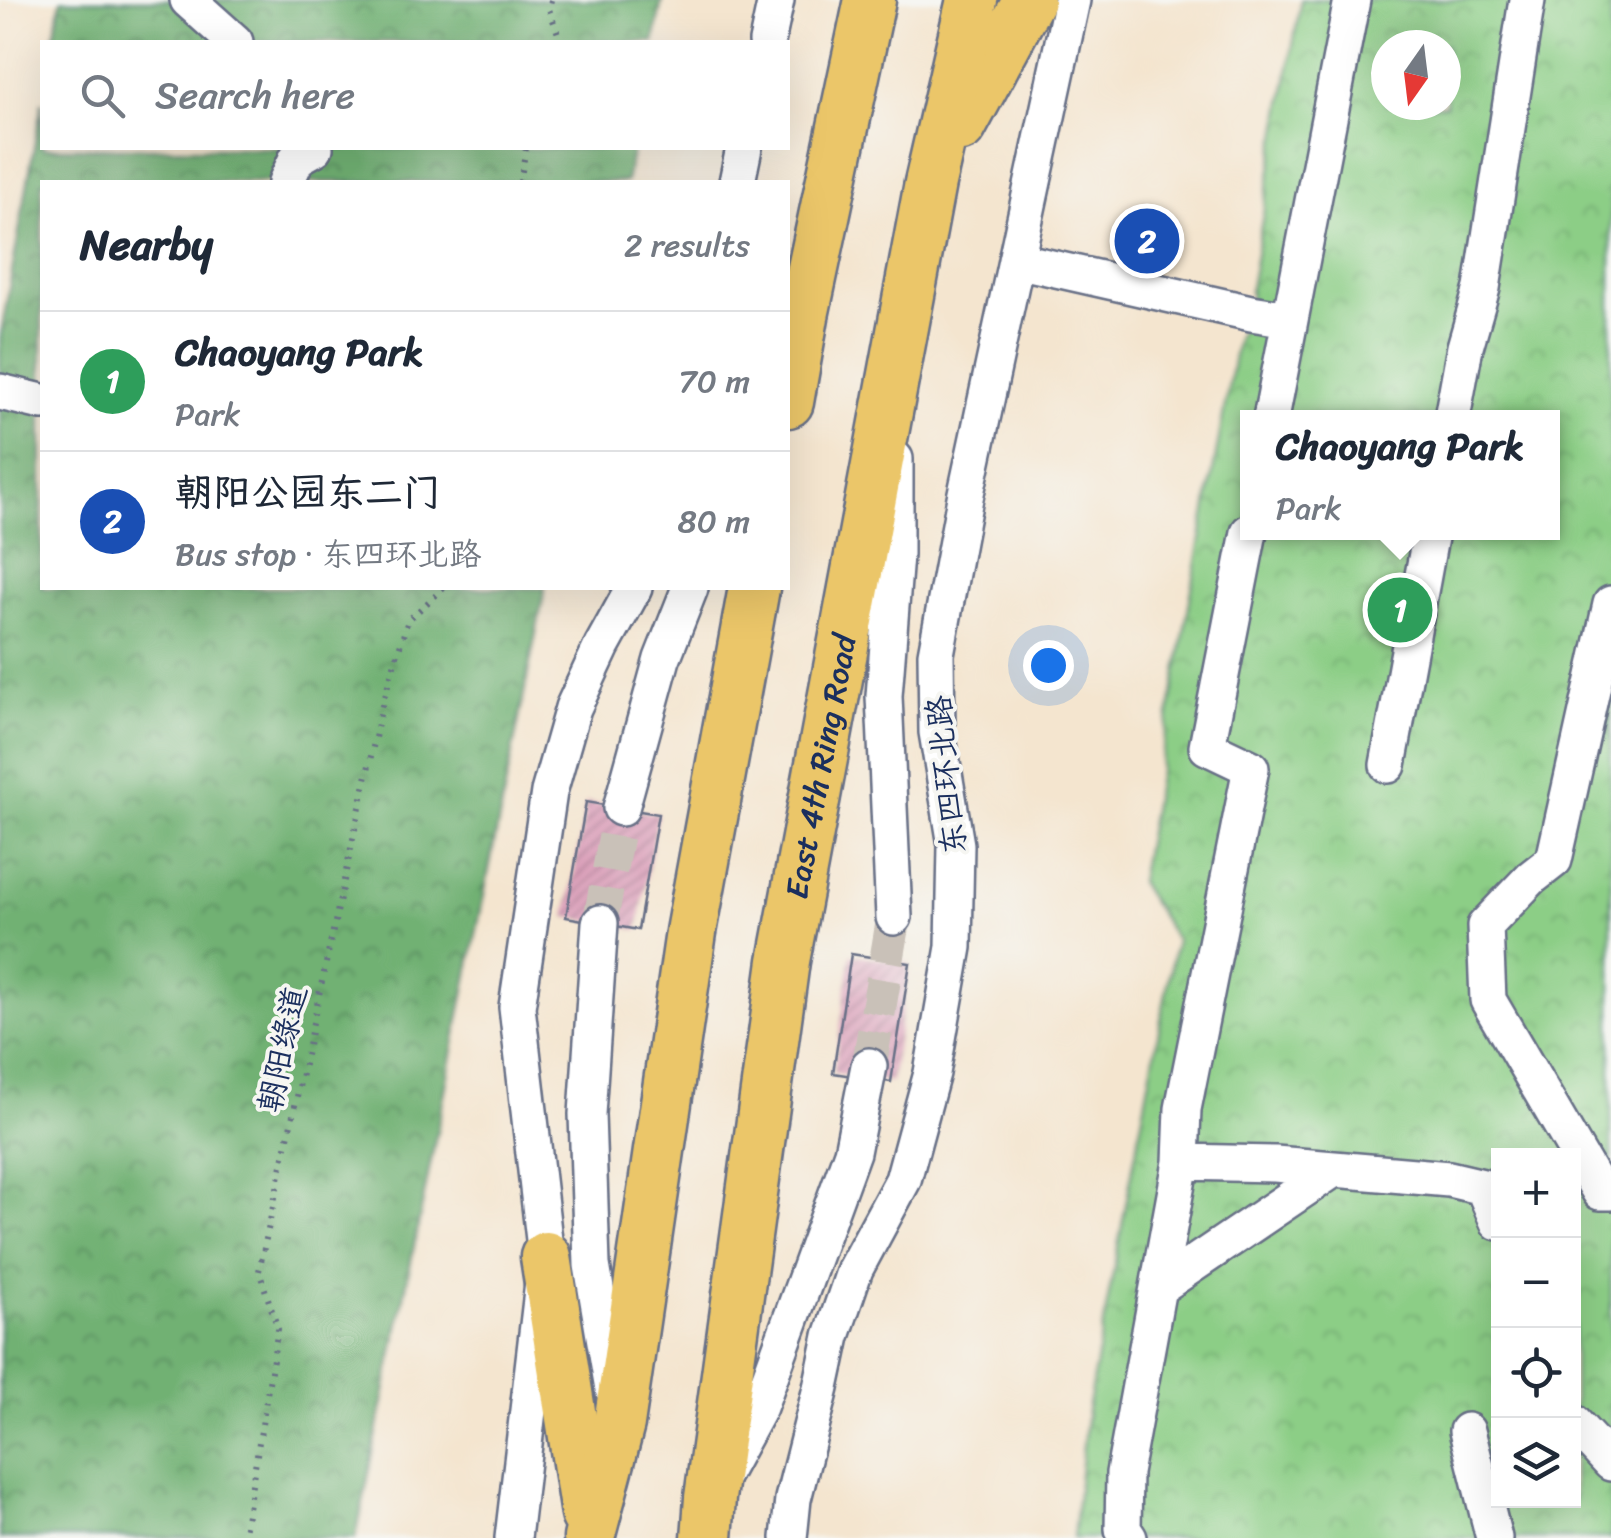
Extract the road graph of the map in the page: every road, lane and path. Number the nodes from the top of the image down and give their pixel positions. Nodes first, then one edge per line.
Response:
1 (188, 0) edge
2 (551, 0) edge
3 (776, 0) edge
4 (870, 0) edge
5 (972, 0) edge
6 (1029, 0) edge
7 (1072, 0) edge
8 (1352, 0) edge
9 (1527, 0) edge
10 (233, 40) edge
11 (560, 40) edge
12 (767, 40) edge
13 (311, 150) edge
14 (526, 150) edge
15 (744, 150) edge
16 (287, 180) edge
17 (520, 180) edge
18 (737, 180) edge
19 (930, 183) junction
20 (1016, 260) junction
21 (1290, 319) junction
22 (796, 330) edge
23 (895, 369) junction
24 (790, 384) edge
25 (0, 392) edge
26 (40, 402) edge
27 (1273, 410) edge
28 (1453, 410) edge
29 (1247, 540) edge
30 (1430, 540) edge
31 (442, 590) edge
32 (633, 590) edge
33 (689, 590) edge
34 (754, 590) edge
35 (1611, 604) edge
36 (1388, 765) dead end
37 (621, 808) tunnel mouth
38 (894, 917) tunnel mouth
39 (600, 923) tunnel mouth
40 (870, 1066) tunnel mouth
41 (1567, 1148) edge
42 (1181, 1162) junction
43 (1334, 1169) junction
44 (1581, 1171) edge
45 (1611, 1192) edge
46 (1491, 1206) edge
47 (546, 1258) junction
48 (1158, 1288) junction
49 (619, 1424) junction
50 (1581, 1430) edge
51 (1467, 1431) dead end
52 (1611, 1463) edge
53 (709, 1518) edge
54 (589, 1536) edge
55 (244, 1538) edge
56 (513, 1538) edge
57 (789, 1538) edge
58 (1128, 1538) edge
59 (1494, 1538) edge

1 - 10 street
2 - 11 path
3 - 12 street
4 - 22 highway
5 - 19 highway, East 4th Ring Road
6 - 19 highway
7 - 20 street, 东四环北路
8 - 21 street
9 - 28 street
13 - 16 street
14 - 17 path
15 - 18 street
19 - 23 highway, East 4th Ring Road
20 - 21 street
20 - 57 street, 东四环北路
21 - 27 street
22 - 24 highway
23 - 38 street
23 - 53 highway, East 4th Ring Road
25 - 26 street
29 - 42 street
30 - 36 street
31 - 55 path, 朝阳绿道
32 - 47 street
33 - 37 street
34 - 49 highway
35 - 41 street
39 - 49 street
40 - 53 street
42 - 43 street
42 - 48 street
43 - 46 street
43 - 48 street
44 - 45 street
47 - 54 highway
47 - 56 street
48 - 58 street
49 - 54 highway
50 - 52 street
51 - 59 street

